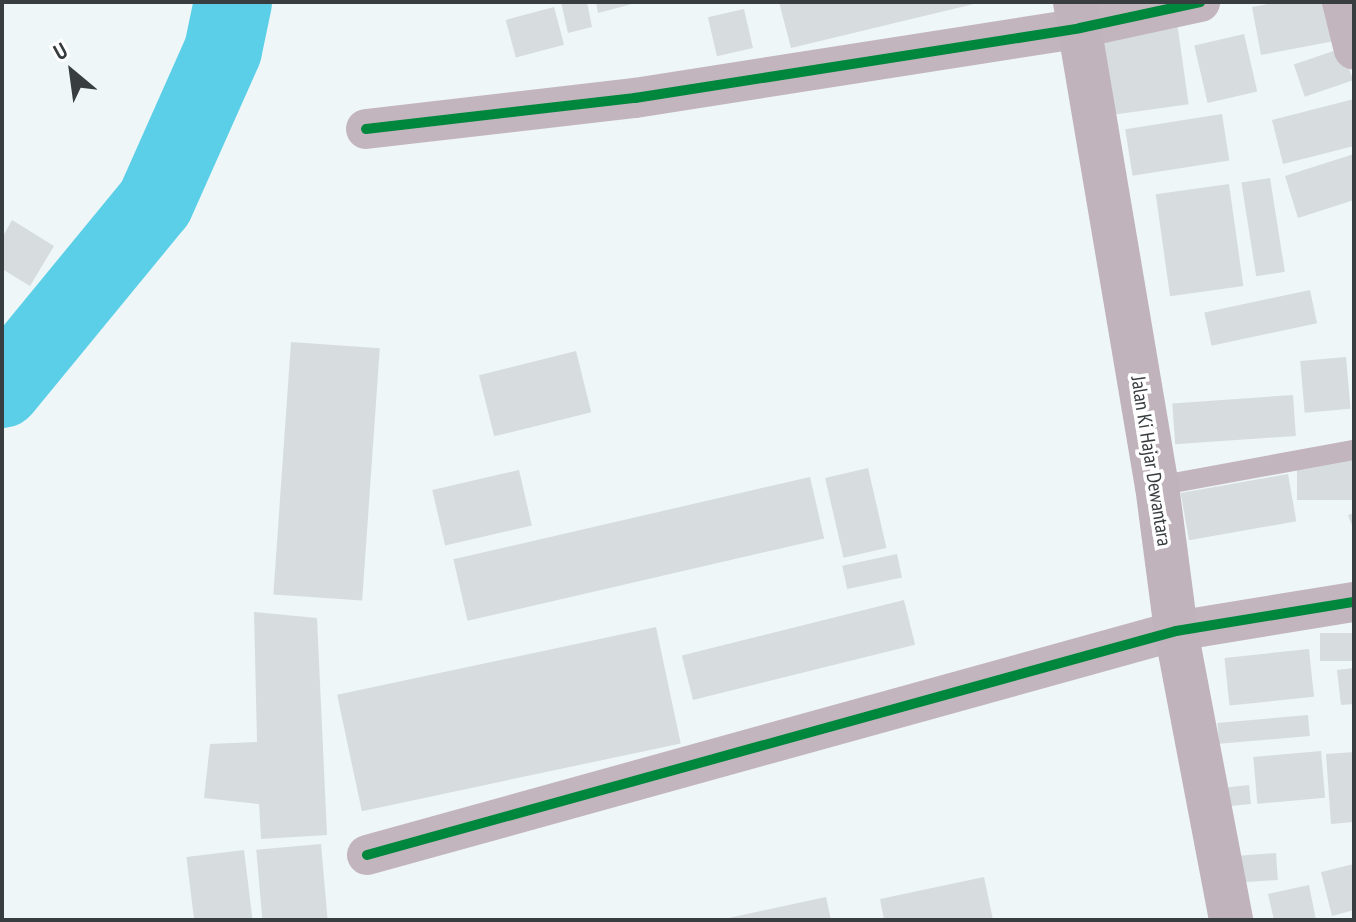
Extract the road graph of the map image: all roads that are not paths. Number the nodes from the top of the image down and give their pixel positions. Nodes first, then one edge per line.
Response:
1 (1200, 2) edge
2 (1342, 2) edge
3 (1077, 15) edge
4 (1354, 50) edge
5 (366, 129) dead end
6 (1354, 450) edge
7 (1157, 486) junction
8 (1354, 602) edge
9 (1176, 631) junction
10 (367, 855) dead end
11 (1231, 920) edge

1 - 3 street
2 - 4 street
3 - 5 street
3 - 7 main road, Jalan Ki Hajar Dewantara
6 - 7 lane
7 - 9 main road, Jalan Ki Hajar Dewantara
8 - 9 street
9 - 10 street
9 - 11 main road, Jalan Ki Hajar Dewantara

